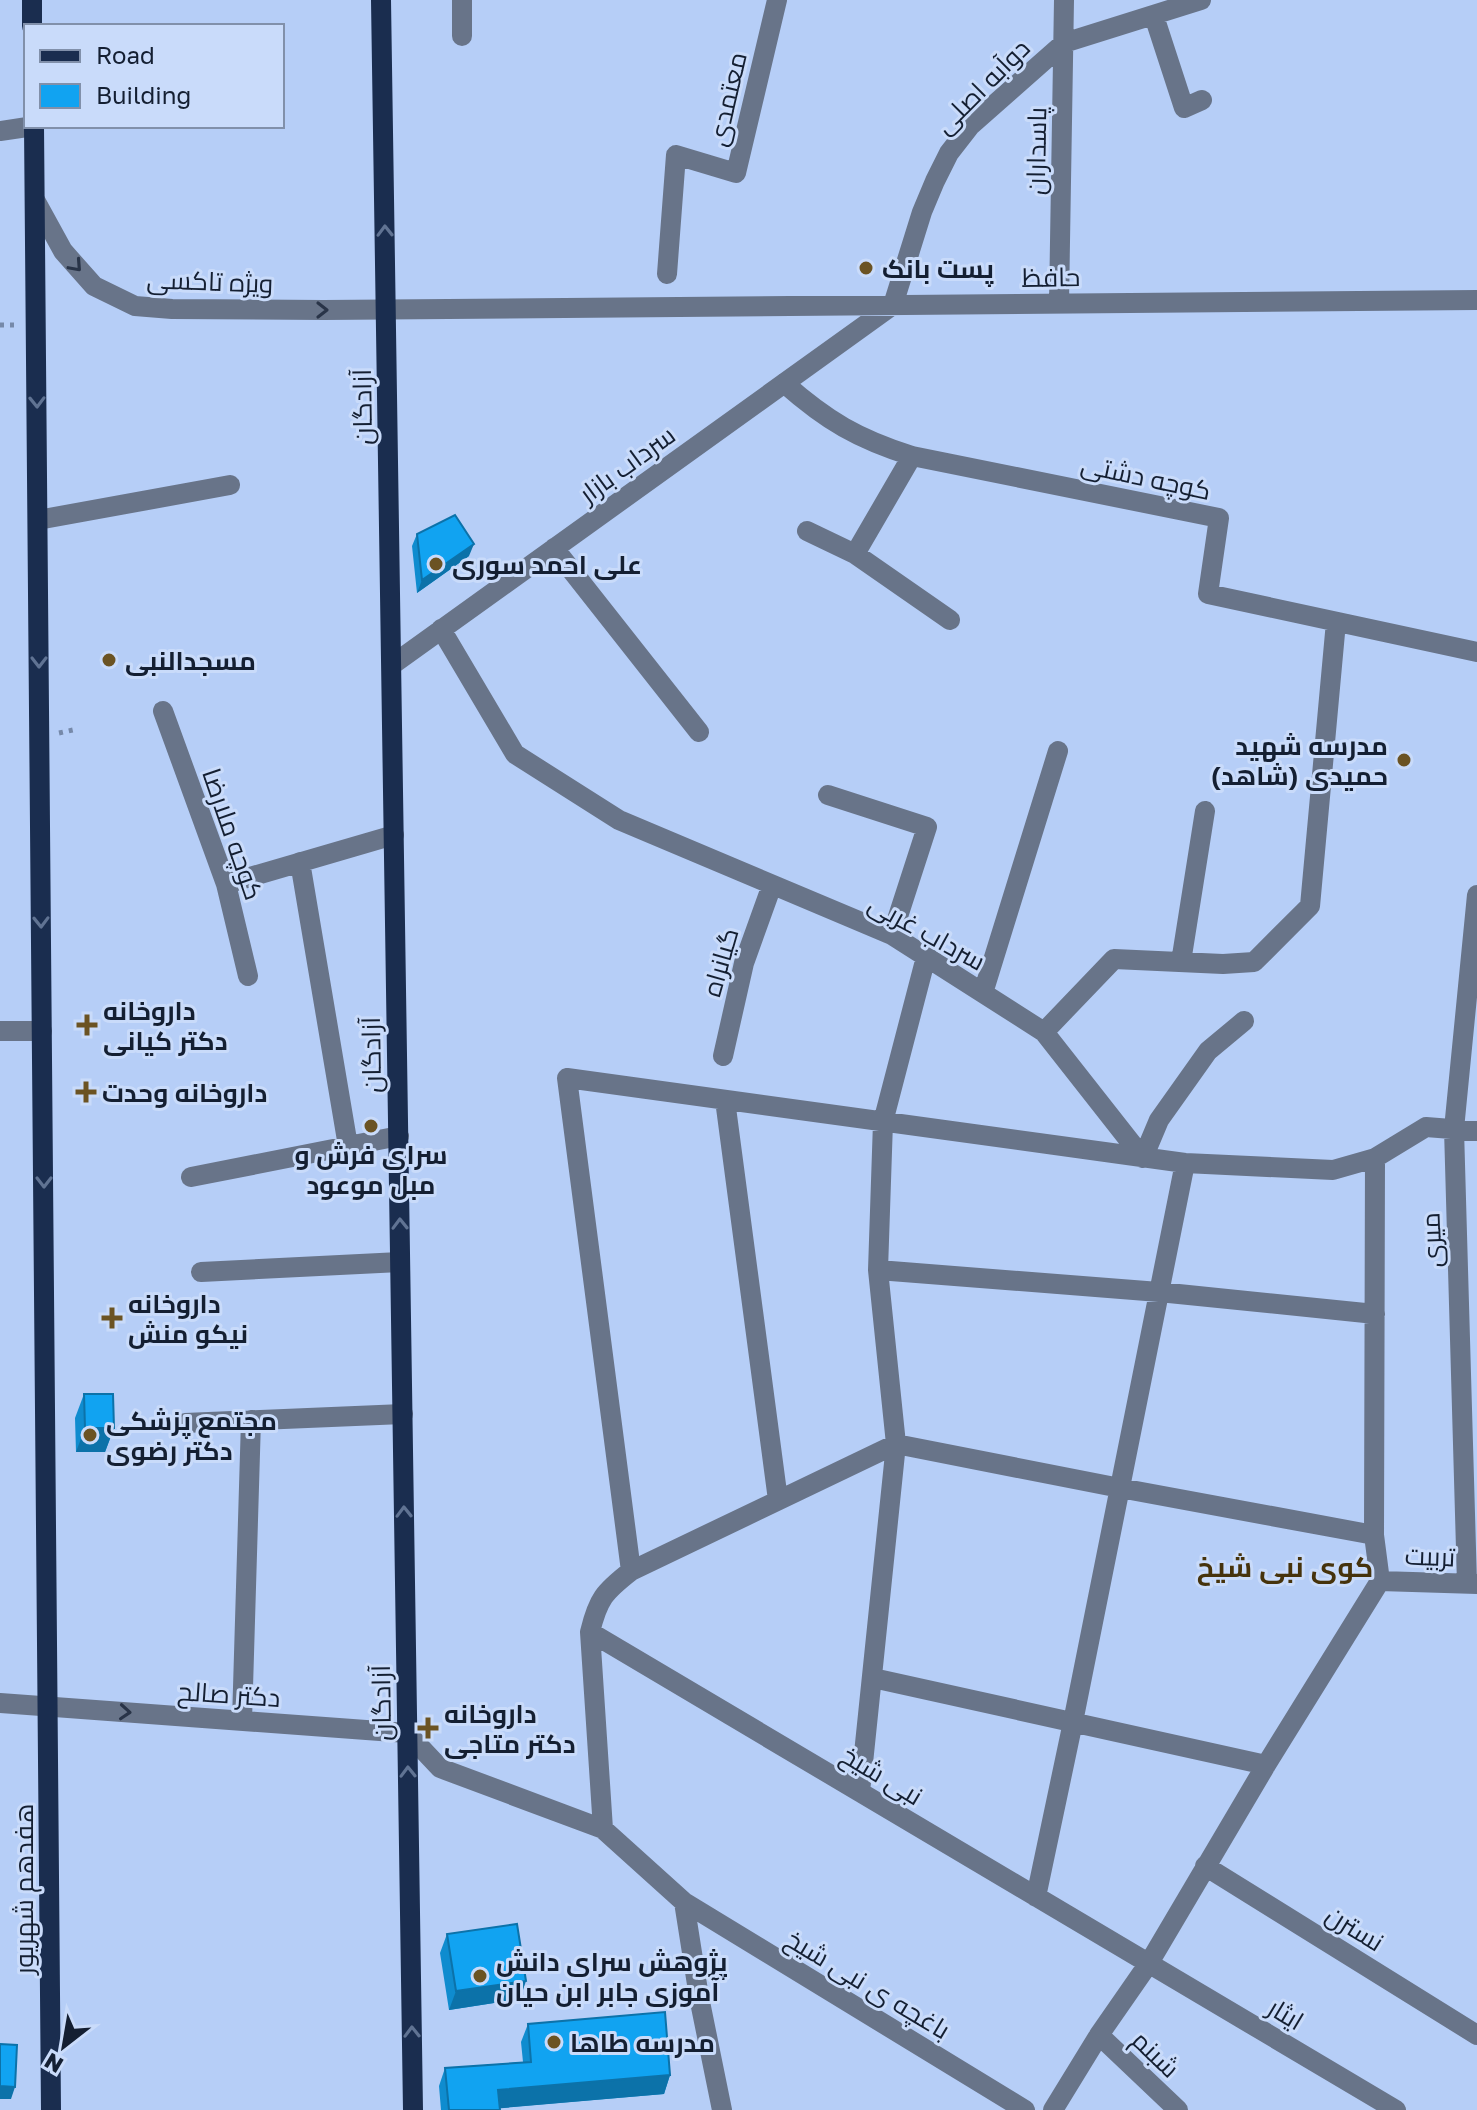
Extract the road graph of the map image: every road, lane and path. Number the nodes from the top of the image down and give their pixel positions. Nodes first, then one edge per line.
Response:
1 (32, 0) edge
2 (381, 0) edge
3 (462, 0) edge
4 (777, 0) edge
5 (1064, 0) edge
6 (1201, 0) edge
7 (1154, 16) junction
8 (32, 24) edge
9 (462, 36) dead end
10 (1064, 43) junction
11 (1202, 100) dead end
12 (24, 127) edge
13 (34, 128) edge
14 (0, 131) edge
15 (35, 200) junction
16 (667, 274) dead end
17 (1477, 300) edge
18 (1059, 303) junction
19 (893, 305) junction
20 (386, 309) junction
21 (784, 383) junction
22 (912, 456) junction
23 (230, 485) dead end
24 (38, 520) junction
25 (807, 531) dead end
26 (554, 548) junction
27 (855, 554) junction
28 (950, 620) dead end
29 (1336, 622) junction
30 (441, 629) junction
31 (1477, 652) edge
32 (392, 665) junction
33 (163, 711) dead end
34 (699, 732) dead end
35 (1058, 751) dead end
36 (828, 795) dead end
37 (1205, 811) dead end
38 (394, 835) junction
39 (300, 862) junction
40 (226, 884) junction
41 (772, 885) junction
42 (1477, 895) edge
43 (892, 935) junction
44 (926, 957) junction
45 (1181, 962) junction
46 (248, 976) dead end
47 (983, 993) junction
48 (1244, 1021) dead end
49 (0, 1031) edge
50 (42, 1031) junction
51 (1044, 1032) junction
52 (723, 1056) dead end
53 (725, 1100) junction
54 (883, 1122) junction
55 (1454, 1129) junction
56 (1477, 1131) edge
57 (399, 1136) junction
58 (348, 1146) junction
59 (1143, 1158) junction
60 (1375, 1158) junction
61 (1185, 1163) junction
62 (191, 1177) dead end
63 (400, 1262) junction
64 (878, 1270) junction
65 (201, 1272) dead end
66 (1159, 1292) junction
67 (1375, 1314) junction
68 (1469, 1354) edge
69 (403, 1414) junction
70 (251, 1420) junction
71 (185, 1423) dead end
72 (896, 1444) junction
73 (1120, 1488) junction
74 (778, 1500) junction
75 (1374, 1535) junction
76 (631, 1571) junction
77 (1380, 1581) junction
78 (1472, 1584) edge
79 (590, 1632) junction
80 (873, 1678) junction
81 (0, 1703) edge
82 (48, 1707) junction
83 (242, 1721) junction
84 (1073, 1722) junction
85 (407, 1733) junction
86 (1266, 1765) junction
87 (860, 1792) junction
88 (603, 1829) junction
89 (1205, 1866) junction
90 (1036, 1897) junction
91 (684, 1902) junction
92 (1149, 1963) junction
93 (1099, 2035) junction
94 (1477, 2035) edge
95 (51, 2110) edge
96 (413, 2110) edge
97 (722, 2110) edge
98 (1025, 2110) edge
99 (1053, 2110) edge
100 (1178, 2110) edge
101 (1396, 2110) edge

1 - 8 main road
20 -> 2 main road, آزادگان
3 - 9 street
4 - 16 street, معتمدی
5 - 10 street, پاسداران
6 - 7 street, دوآبه اصلی
7 - 10 street, دوآبه اصلی
7 - 11 street
10 - 18 street, پاسداران
10 - 19 street, دوآبه اصلی
12 - 14 street
13 - 15 main road, هفدهم شهریور
15 -> 20 street, ویژه تاکسی
15 -> 24 main road, هفدهم شهریور
17 - 18 street, حافظ
18 - 19 street, حافظ
19 - 20 street, حافظ
19 - 21 street, سرداب بازار
20 - 32 main road, آزادگان
21 - 22 street, کوچه دشتی
21 - 26 street, سرداب بازار
22 - 27 street
22 - 29 street, کوچه دشتی
23 - 24 street
24 -> 50 main road, هفدهم شهریور
25 - 27 street
26 - 30 street, سرداب بازار
26 - 34 street
27 - 28 street
29 - 31 street, کوچه دشتی
29 - 45 street
30 - 32 street, سرداب بازار
30 - 41 street, سرداب غربی
32 - 38 main road, آزادگان
33 - 40 street, کوچه ملارضا
35 - 47 street
36 - 43 street
37 - 45 street
38 - 39 street
38 - 57 main road, آزادگان
39 - 40 street
39 - 58 street
40 - 46 street, کوچه ملارضا
41 - 43 street, سرداب غربی
41 - 52 street, گیانراه
42 - 55 street, میری
43 - 44 street, سرداب غربی
44 - 47 street, سرداب غربی
44 - 54 street
45 - 51 street
47 - 51 street, سرداب غربی
48 - 59 street
49 - 50 street
50 -> 82 main road, هفدهم شهریور
51 - 59 street, سرداب غربی
53 - 54 street
53 - 74 street
53 - 76 street
54 - 59 street
54 - 64 street
55 - 56 street
55 - 60 street
55 - 68 street, میری
57 - 58 street
63 -> 57 main road, آزادگان
58 - 62 street
59 - 61 street
60 - 61 street
60 - 67 street
61 - 66 street
63 - 65 street
63 - 69 main road, آزادگان
64 - 66 street
64 - 72 street
66 - 67 street
66 - 73 street
67 - 75 street
68 - 78 street, میری
69 - 70 street
85 -> 69 main road, آزادگان
70 - 71 street
70 - 83 street
72 - 73 street
72 - 74 street
72 - 80 street
73 - 75 street
73 - 84 street
74 - 76 street
75 - 77 street
76 - 79 street
77 - 78 street, تربیت
77 - 86 street
79 - 87 street, نبی شیخ
79 - 88 street
80 - 84 street
80 - 87 street
81 - 82 street, دکتر صالح
82 -> 83 street, دکتر صالح
82 - 95 main road, هفدهم شهریور
83 - 85 street, دکتر صالح
84 - 86 street
84 - 90 street
85 - 88 street
96 -> 85 main road, آزادگان
86 - 89 street
87 - 90 street, نبی شیخ
88 - 91 street, باغچه ی نبی شیخ
89 - 92 street
89 - 94 street, نسترن
90 - 92 street, نبی شیخ
91 - 97 street
91 - 98 street, باغچه ی نبی شیخ
92 - 93 street
92 - 101 street, ایثار
93 - 99 street
93 - 100 street, شبنم

